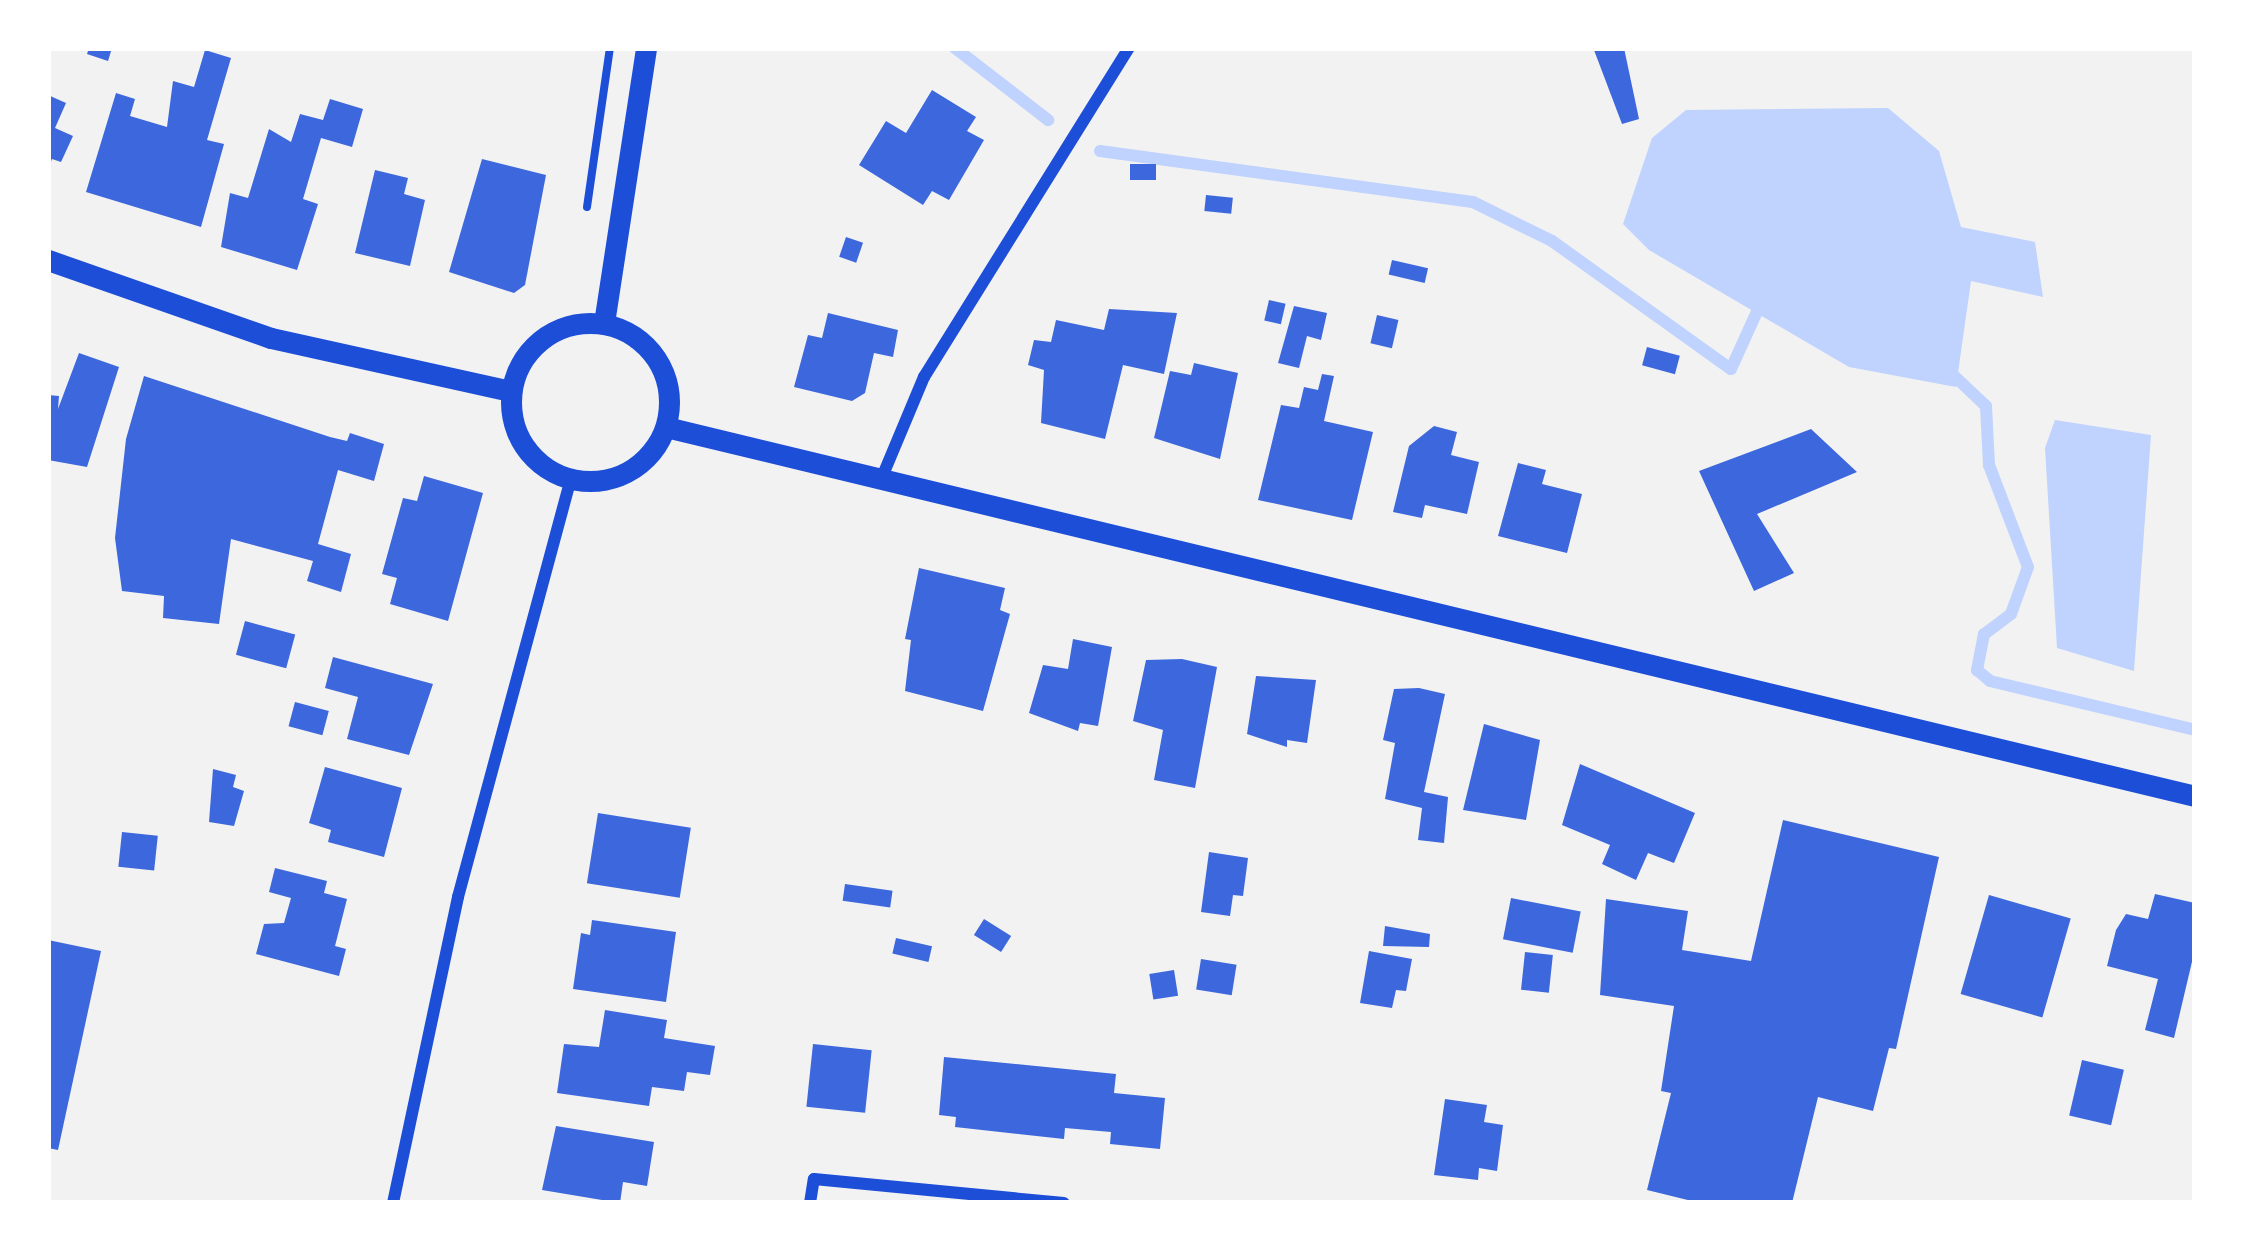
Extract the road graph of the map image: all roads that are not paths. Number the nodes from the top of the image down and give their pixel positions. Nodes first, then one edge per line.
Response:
1 (646, 48) edge
2 (1129, 48) edge
3 (48, 260) edge
4 (604, 323) junction
5 (511, 391) junction
6 (666, 427) junction
7 (571, 479) junction
8 (879, 483) junction
9 (2195, 796) edge
10 (394, 1203) edge
11 (810, 1203) edge
12 (1064, 1203) edge

1 - 4 street
2 - 8 street
3 - 5 street
4 - 5 street
4 - 6 street
5 - 7 street
6 - 7 street
6 - 8 street
7 - 10 street
8 - 9 street
11 - 12 street

